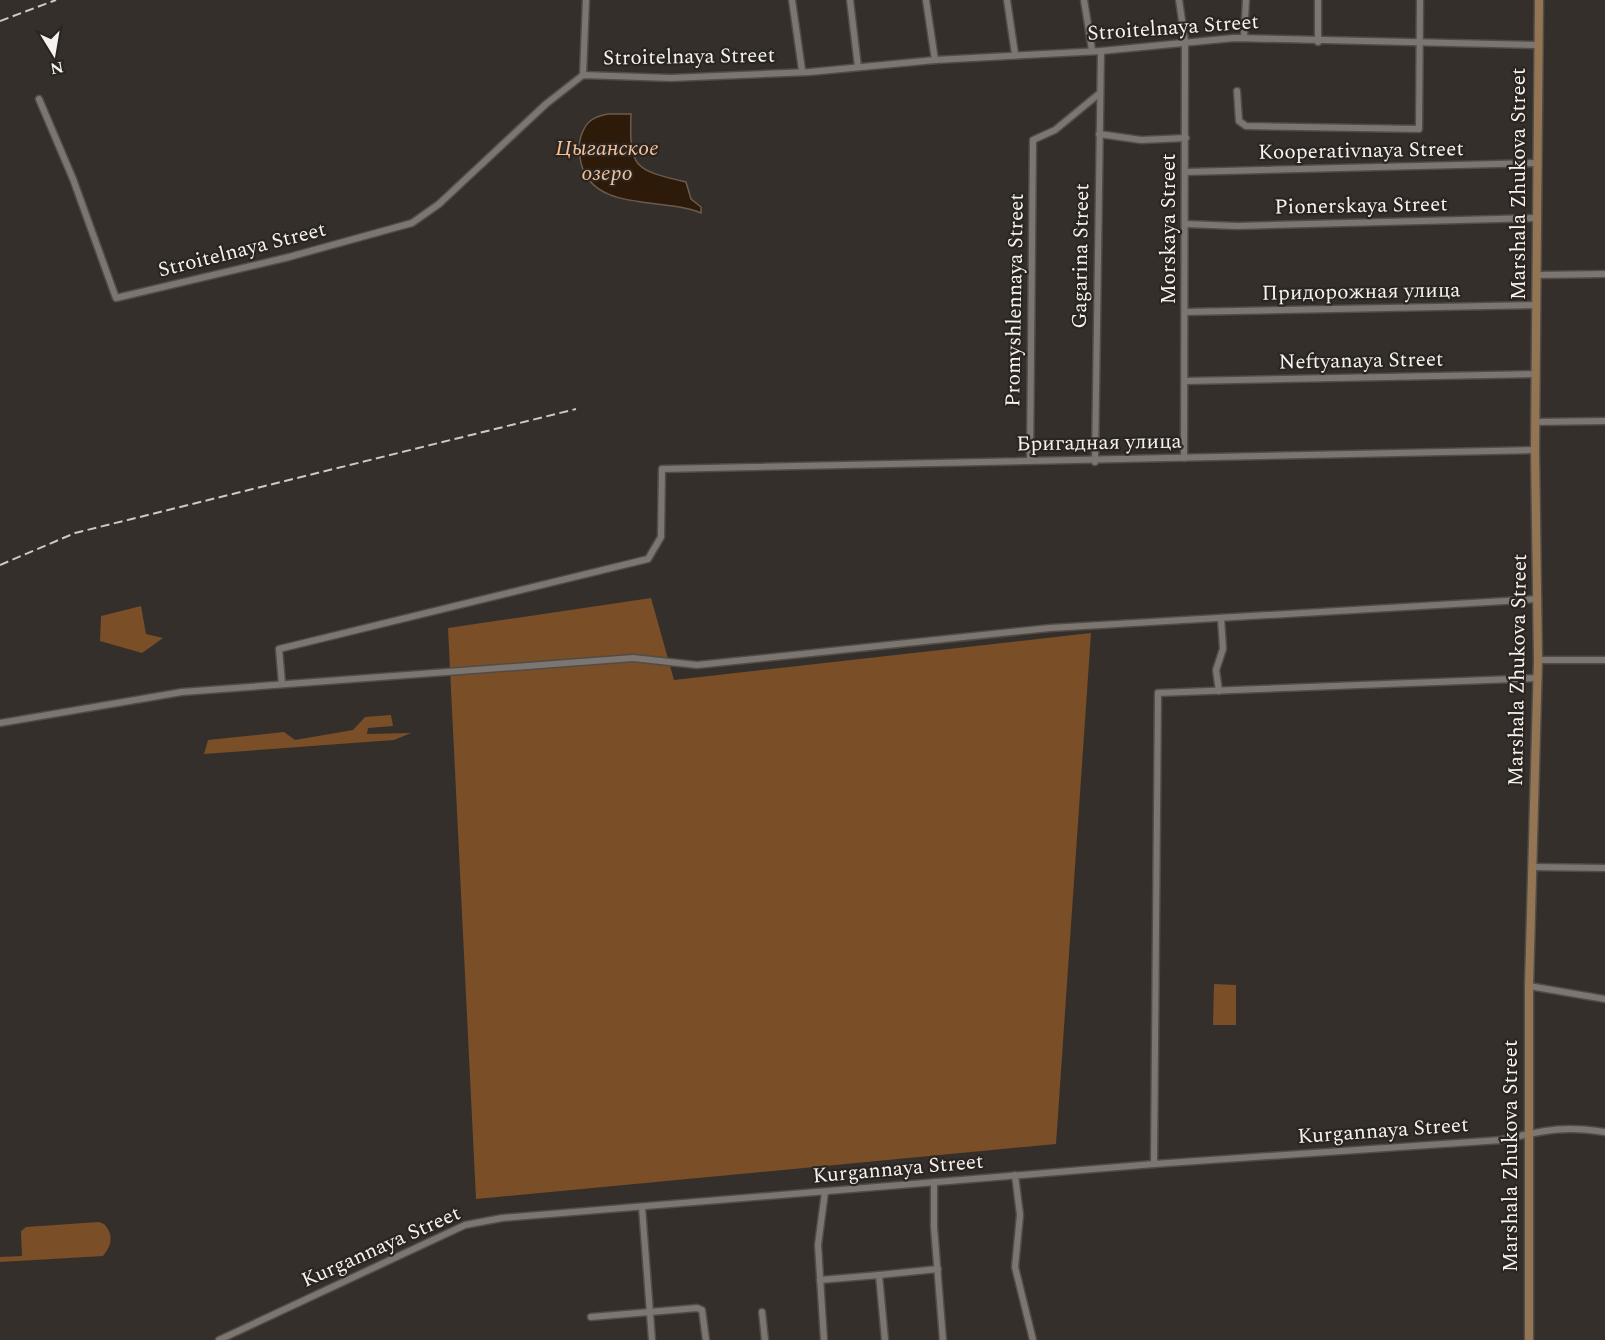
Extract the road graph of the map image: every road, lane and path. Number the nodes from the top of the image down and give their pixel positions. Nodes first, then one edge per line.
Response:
1 (586, 0) edge
2 (792, 0) edge
3 (850, 0) edge
4 (926, 0) edge
5 (1007, 0) edge
6 (1084, 0) edge
7 (1179, 0) edge
8 (1246, 0) edge
9 (1318, 0) edge
10 (1420, 0) edge
11 (1539, 0) edge
12 (1244, 38) junction
13 (1185, 41) junction
14 (1318, 42) junction
15 (1420, 43) junction
16 (1538, 45) junction
17 (1092, 50) junction
18 (1101, 51) junction
19 (1015, 54) junction
20 (935, 60) junction
21 (858, 67) junction
22 (802, 70) junction
23 (583, 75) junction
24 (1237, 91) dead end
25 (1100, 93) junction
26 (39, 99) dead end
27 (1099, 134) junction
28 (1186, 138) junction
29 (1538, 163) junction
30 (1185, 172) junction
31 (1537, 218) junction
32 (1186, 224) junction
33 (1605, 274) edge
34 (1537, 275) junction
35 (1536, 305) junction
36 (1185, 312) junction
37 (1536, 374) junction
38 (1186, 381) junction
39 (1605, 421) edge
40 (1535, 422) junction
41 (1535, 450) junction
42 (1184, 458) junction
43 (1030, 460) junction
44 (1095, 462) junction
45 (1538, 599) junction
46 (1221, 618) junction
47 (1538, 660) junction
48 (1605, 660) edge
49 (1537, 678) junction
50 (282, 684) junction
51 (1219, 691) junction
52 (0, 723) edge
53 (1533, 867) junction
54 (1605, 868) edge
55 (1529, 986) junction
56 (1605, 999) edge
57 (1605, 1132) edge
58 (1529, 1134) junction
59 (1154, 1164) junction
60 (1015, 1175) junction
61 (934, 1182) junction
62 (825, 1192) junction
63 (642, 1207) junction
64 (938, 1269) junction
65 (879, 1275) junction
66 (820, 1280) junction
67 (650, 1311) junction
68 (762, 1312) dead end
69 (591, 1317) dead end
70 (219, 1340) edge
71 (652, 1340) edge
72 (706, 1340) edge
73 (765, 1340) edge
74 (824, 1340) edge
75 (885, 1340) edge
76 (943, 1340) edge
77 (1033, 1340) edge
78 (1529, 1340) edge

1 - 23 street
2 - 22 street
3 - 21 street
4 - 20 street
5 - 19 street
6 - 17 street
7 - 13 street, Morskaya Street
8 - 12 street
9 - 14 street
10 - 15 street
11 - 16 main road, Marshala Zhukova Street
12 - 13 street, Stroitelnaya Street
12 - 14 street, Stroitelnaya Street
13 - 18 street, Stroitelnaya Street
13 - 28 street, Morskaya Street
14 - 15 street, Stroitelnaya Street
15 - 16 street, Stroitelnaya Street
15 - 24 street
16 - 29 main road, Marshala Zhukova Street
17 - 18 street, Stroitelnaya Street
17 - 19 street, Stroitelnaya Street
18 - 25 street, Gagarina Street
19 - 20 street, Stroitelnaya Street
20 - 21 street, Stroitelnaya Street
21 - 22 street, Stroitelnaya Street
22 - 23 street, Stroitelnaya Street
23 - 26 street, Stroitelnaya Street
25 - 27 street, Gagarina Street
25 - 43 street, Promyshlennaya Street
27 - 28 street
27 - 44 street, Gagarina Street
28 - 30 street, Morskaya Street
29 - 30 street, Kooperativnaya Street
29 - 31 main road, Marshala Zhukova Street
30 - 32 street, Morskaya Street
31 - 32 street, Pionerskaya Street
31 - 34 main road, Marshala Zhukova Street
32 - 36 street, Morskaya Street
33 - 34 street
34 - 35 main road, Marshala Zhukova Street
35 - 36 street, Придорожная улица
35 - 37 main road, Marshala Zhukova Street
36 - 38 street, Morskaya Street
37 - 38 street, Neftyanaya Street
37 - 40 main road, Marshala Zhukova Street
38 - 42 street, Morskaya Street
39 - 40 street
40 - 41 main road, Marshala Zhukova Street
41 - 42 street, Бригадная улица
41 - 45 main road, Marshala Zhukova Street
42 - 44 street, Бригадная улица
43 - 44 street, Бригадная улица
43 - 50 street, Бригадная улица
45 - 46 street
45 - 47 main road, Marshala Zhukova Street
46 - 50 street
46 - 51 street
47 - 48 street
47 - 49 main road, Marshala Zhukova Street
49 - 51 street
49 - 53 main road, Marshala Zhukova Street
50 - 52 street
51 - 59 street
53 - 54 street
53 - 55 main road, Marshala Zhukova Street
55 - 56 street
55 - 58 main road, Marshala Zhukova Street
57 - 58 street, Kurgannaya Street
58 - 59 street, Kurgannaya Street
58 - 78 main road, Marshala Zhukova Street
59 - 60 street, Kurgannaya Street
60 - 61 street, Kurgannaya Street
60 - 77 street
61 - 62 street, Kurgannaya Street
61 - 64 street
62 - 63 street, Kurgannaya Street
62 - 66 street
63 - 67 street
63 - 70 street, Kurgannaya Street
64 - 65 street
64 - 76 street
65 - 66 street
65 - 75 street
66 - 74 street
67 - 69 street
67 - 71 street
67 - 72 street
68 - 73 street

